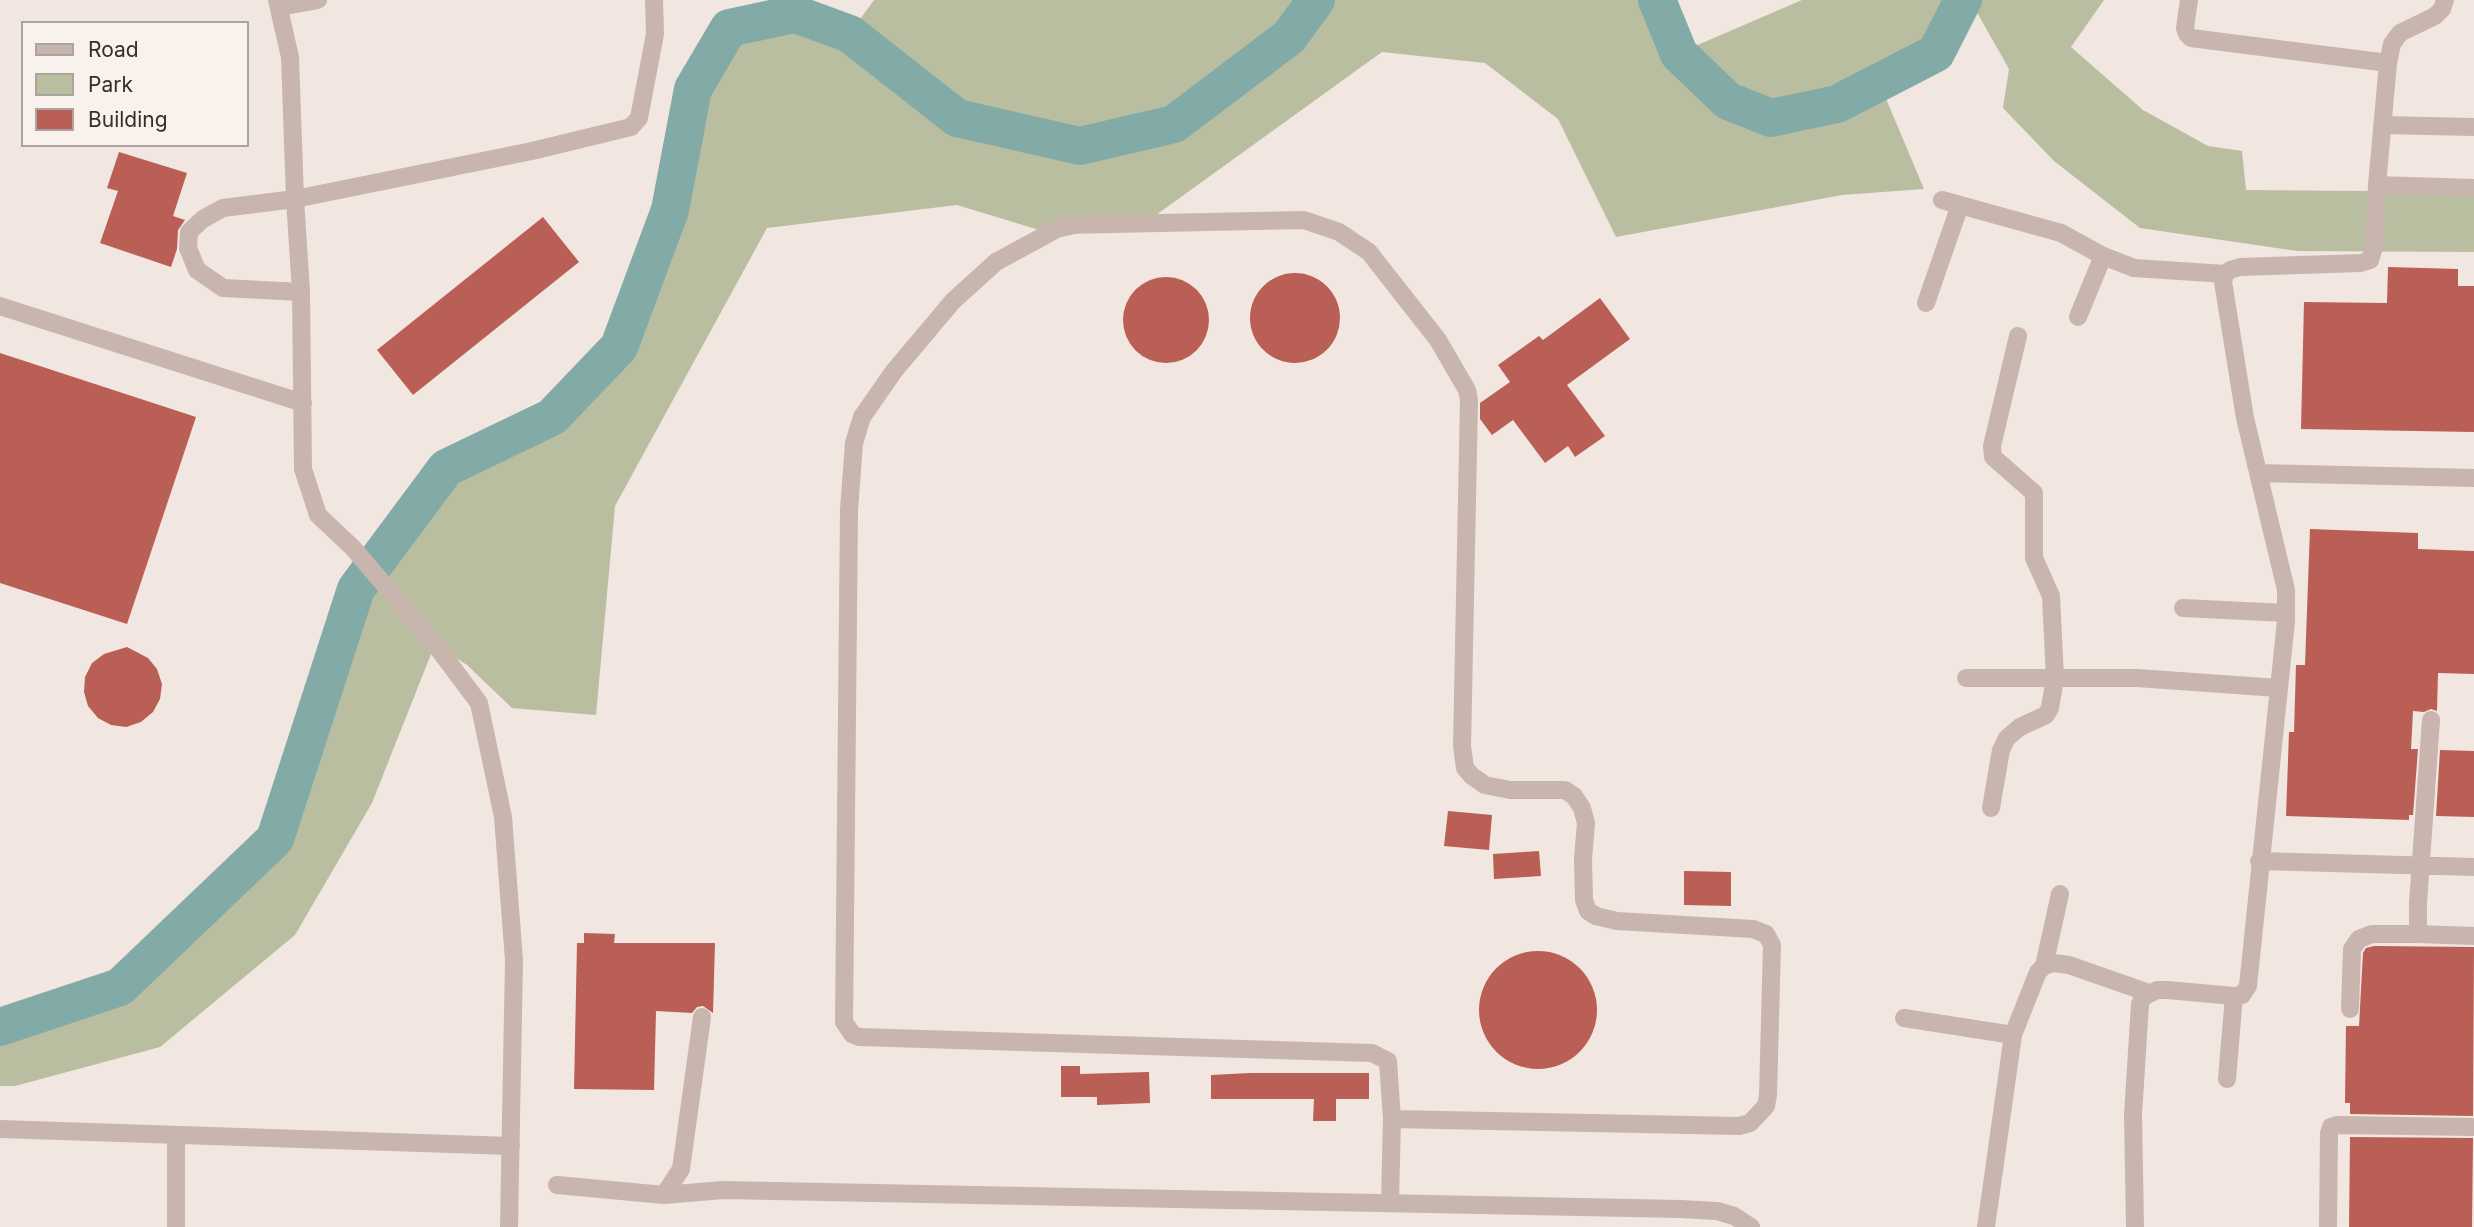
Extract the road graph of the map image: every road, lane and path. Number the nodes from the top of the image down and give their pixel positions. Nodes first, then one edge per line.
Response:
1 (318, 0) edge
2 (654, 0) edge
3 (2189, 0) edge
4 (2445, 0) edge
5 (278, 4) edge
6 (2388, 63) junction
7 (2382, 125) junction
8 (2474, 127) edge
9 (2474, 188) edge
10 (2377, 190) junction
11 (295, 199) junction
12 (1942, 200) dead end
13 (1960, 205) junction
14 (2103, 256) junction
15 (2225, 274) junction
16 (301, 292) junction
17 (1926, 303) dead end
18 (0, 306) edge
19 (2078, 317) dead end
20 (2018, 336) dead end
21 (303, 403) junction
22 (2258, 473) junction
23 (2474, 478) edge
24 (2183, 608) dead end
25 (2286, 612) junction
26 (1966, 678) dead end
27 (2055, 678) junction
28 (2278, 688) junction
29 (2431, 720) dead end
30 (1991, 808) dead end
31 (2259, 861) junction
32 (2422, 866) junction
33 (2474, 867) edge
34 (2060, 894) dead end
35 (2418, 933) junction
36 (2474, 936) edge
37 (2044, 966) junction
38 (2149, 993) junction
39 (2234, 996) junction
40 (2350, 1009) dead end
41 (702, 1017) dead end
42 (1904, 1018) dead end
43 (2013, 1035) junction
44 (2227, 1079) dead end
45 (1392, 1119) junction
46 (2474, 1127) edge
47 (0, 1129) edge
48 (176, 1135) junction
49 (511, 1146) junction
50 (557, 1185) dead end
51 (664, 1195) junction
52 (1390, 1202) junction
53 (176, 1227) edge
54 (509, 1227) edge
55 (1751, 1227) edge
56 (1986, 1227) edge
57 (2135, 1227) edge
58 (2328, 1227) edge

1 - 5 street
2 - 11 street
3 - 6 street
4 - 6 street
5 - 11 street
6 - 7 street
7 - 8 street
7 - 10 street
9 - 10 street
10 - 15 street
11 - 16 street
11 - 16 street
12 - 13 street
13 - 14 street
13 - 17 street
14 - 15 street
14 - 19 street
15 - 22 street
16 - 21 street
18 - 21 street
20 - 27 street
21 - 49 street
22 - 23 street
22 - 25 street
24 - 25 street
25 - 28 street
26 - 27 street
27 - 28 street
27 - 30 street
28 - 31 street
29 - 32 street
31 - 32 street
31 - 39 street
32 - 33 street
32 - 35 street
34 - 37 street
35 - 36 street
35 - 40 street
37 - 38 street
37 - 43 street
38 - 39 street
38 - 57 street
39 - 44 street
41 - 51 street
42 - 43 street
43 - 56 street
45 - 45 street
45 - 52 street
46 - 58 street
47 - 48 street
48 - 49 street
48 - 53 street
49 - 54 street
50 - 51 street
51 - 52 street
52 - 55 street

